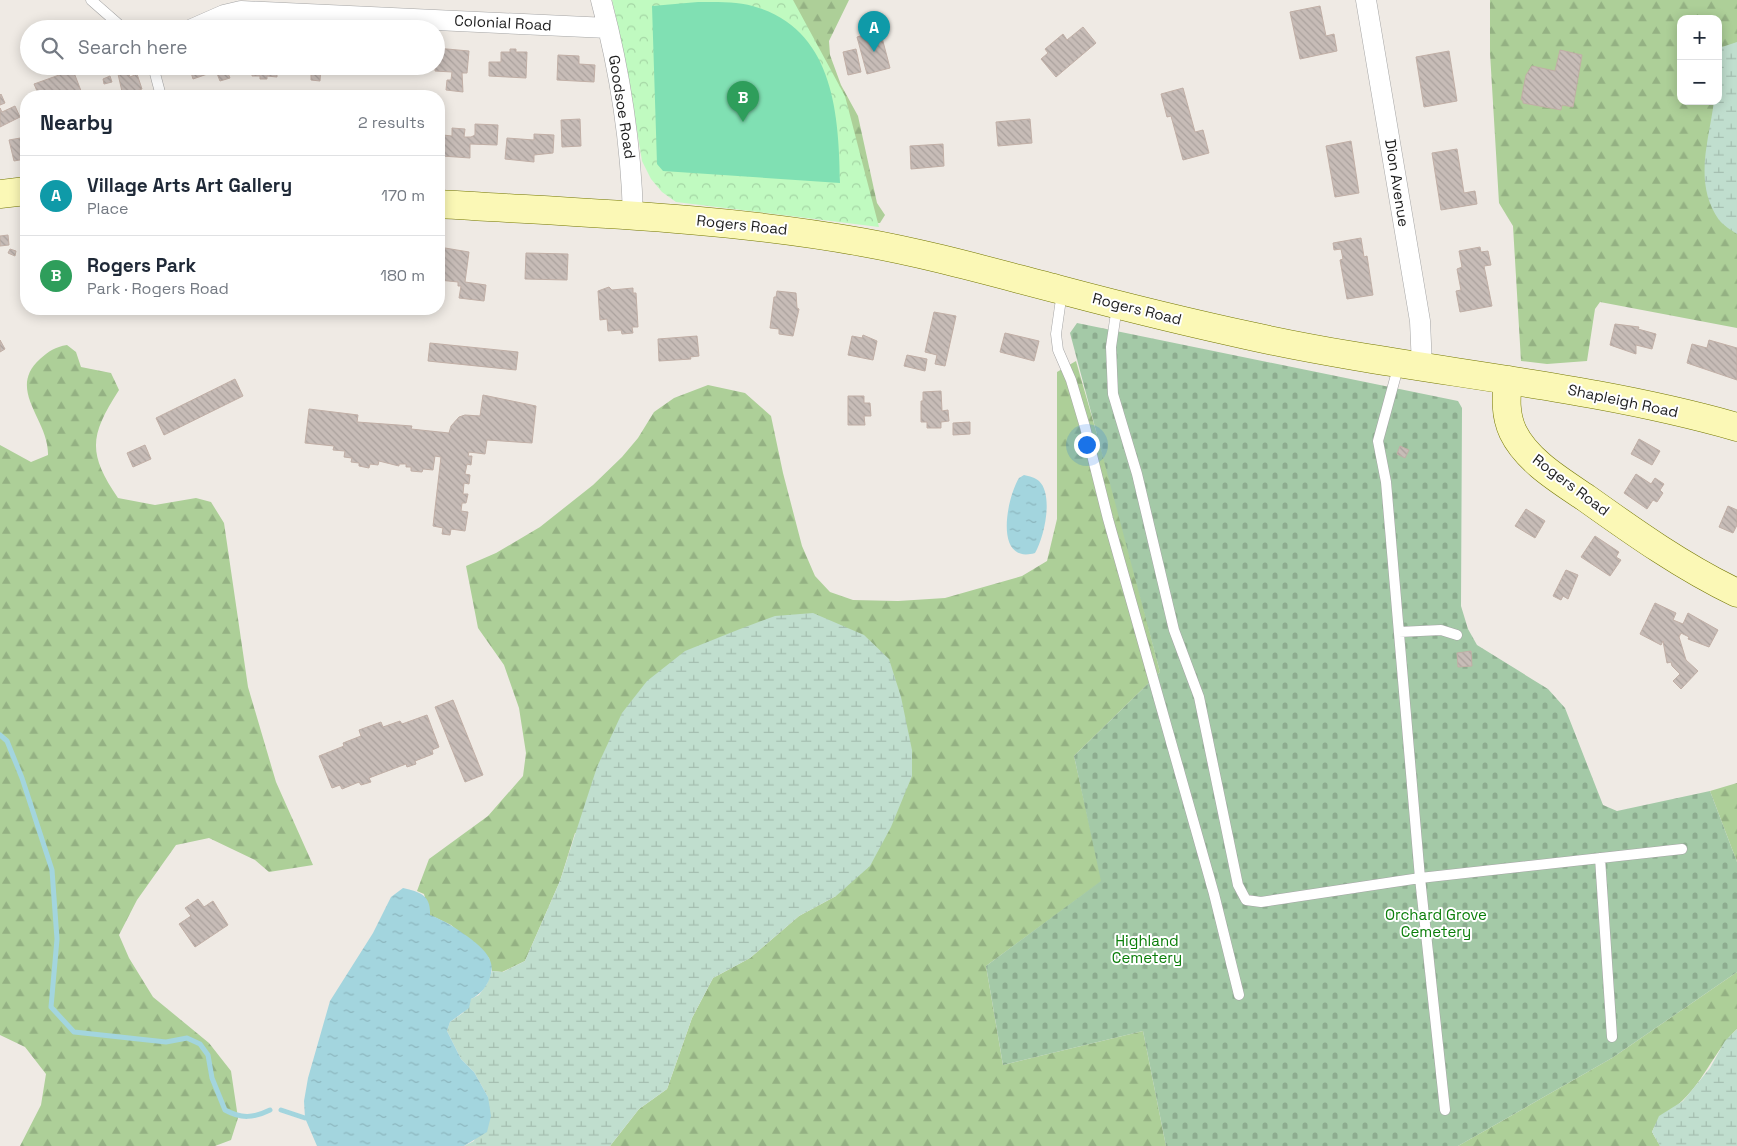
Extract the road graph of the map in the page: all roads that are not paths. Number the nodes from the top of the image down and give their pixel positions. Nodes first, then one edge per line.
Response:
1 (91, 0) edge
2 (601, 0) edge
3 (1366, 0) edge
4 (114, 20) edge
5 (213, 20) edge
6 (435, 20) edge
7 (445, 20) edge
8 (608, 28) junction
9 (156, 75) edge
10 (160, 90) edge
11 (445, 204) edge
12 (633, 216) junction
13 (1062, 291) junction
14 (1118, 305) junction
15 (1411, 365) junction
16 (1508, 380) junction
17 (1737, 427) edge
18 (1737, 593) edge
19 (1399, 632) junction
20 (1457, 634) dead end
21 (1682, 849) dead end
22 (1600, 858) junction
23 (1420, 878) junction
24 (1239, 995) dead end
25 (1612, 1037) dead end
26 (1445, 1110) dead end

1 - 4 lane
2 - 8 street, Goodsoe Road
3 - 15 street, Dion Avenue
5 - 6 street, Colonial Road
7 - 8 street, Colonial Road
8 - 12 street, Goodsoe Road
9 - 10 lane
11 - 12 main road, Rogers Road
12 - 13 main road, Rogers Road
13 - 14 main road, Rogers Road
13 - 24 lane
14 - 15 main road, Rogers Road
14 - 23 lane
15 - 16 main road, Rogers Road
15 - 19 lane
16 - 17 main road, Shapleigh Road
16 - 18 main road, Rogers Road
19 - 20 lane
19 - 23 lane
21 - 22 lane
22 - 23 lane
22 - 25 lane
23 - 26 lane

